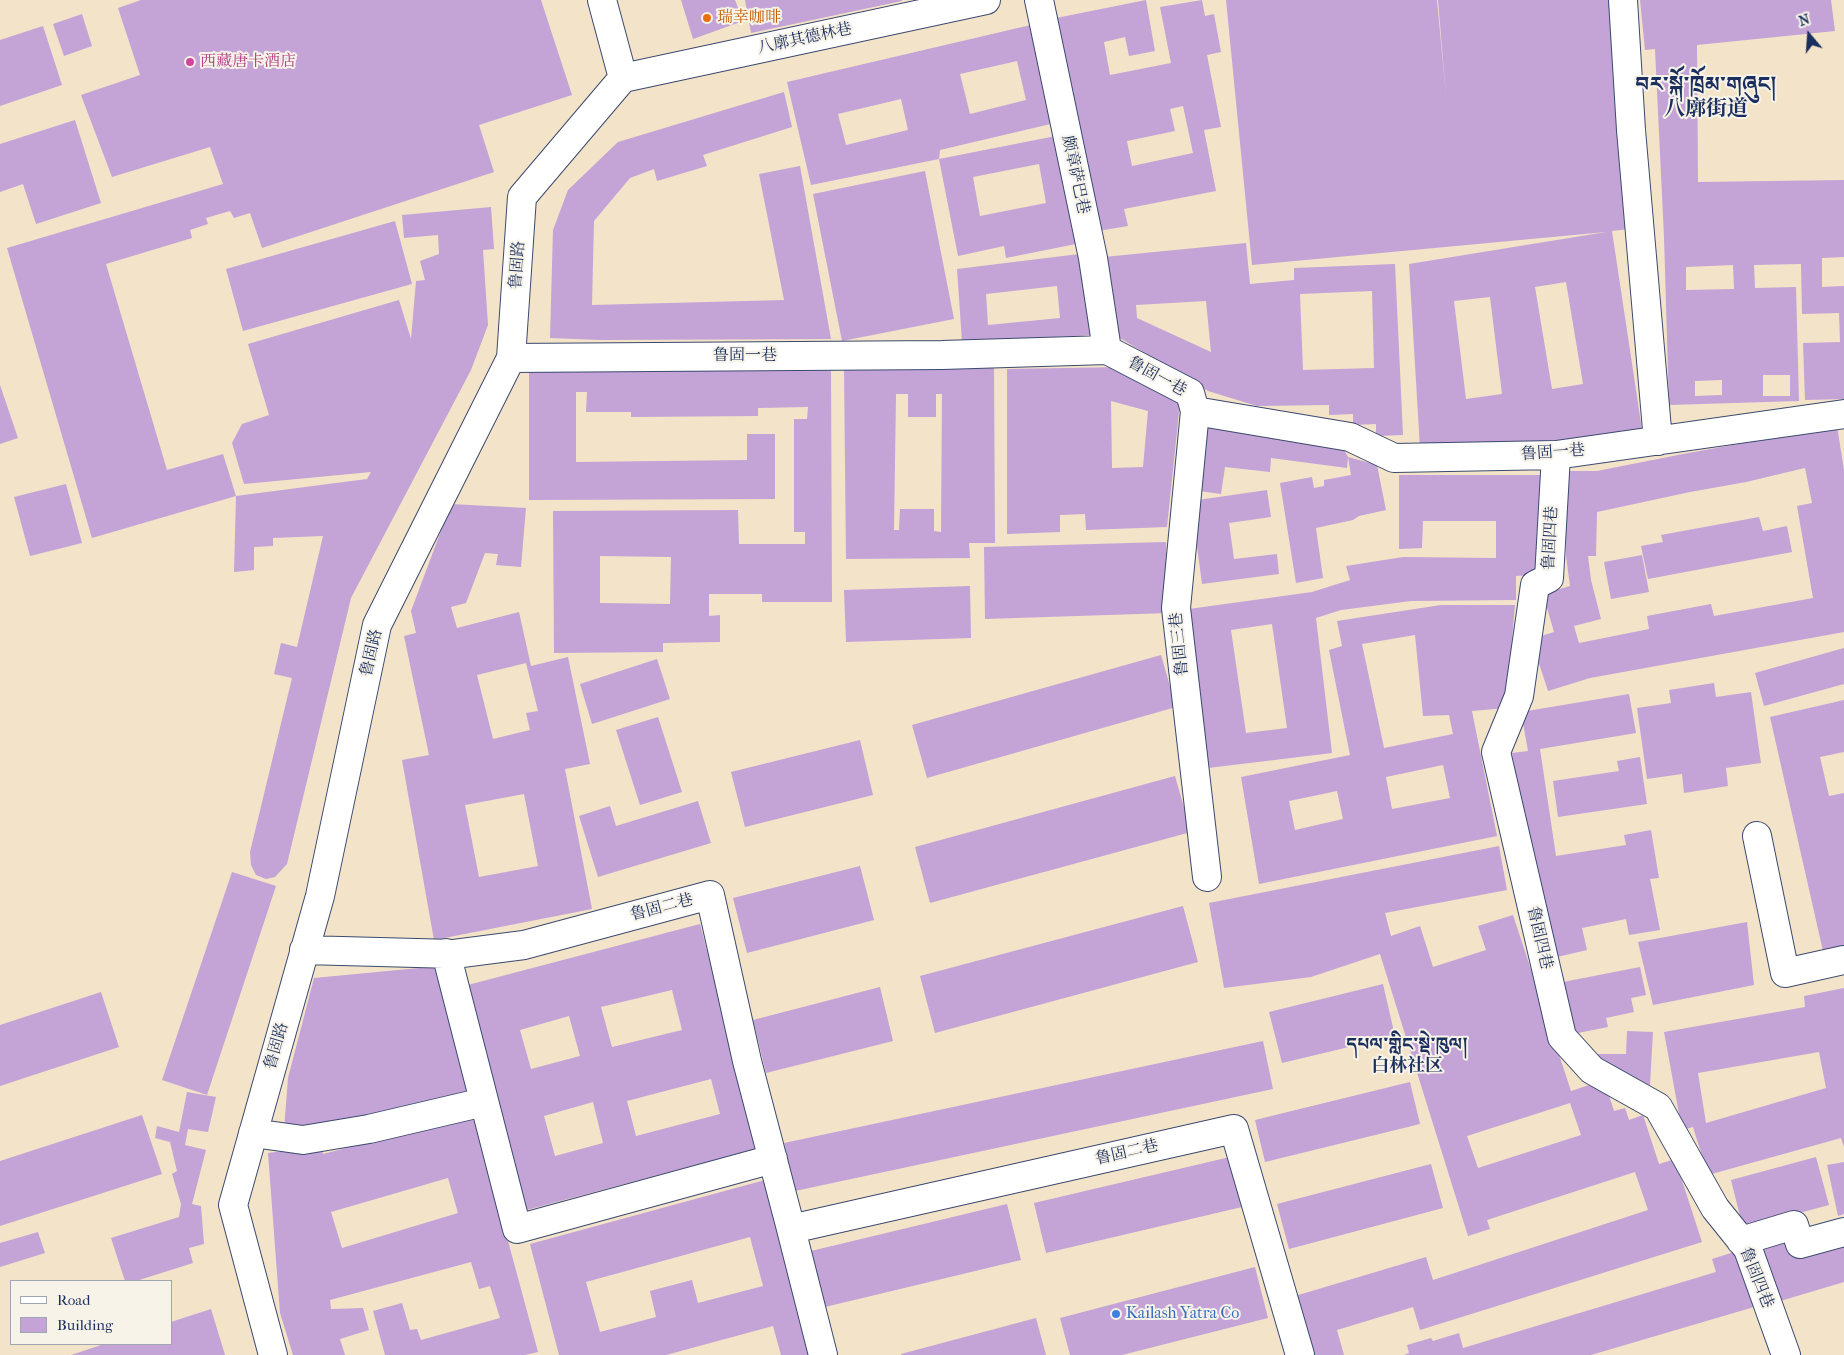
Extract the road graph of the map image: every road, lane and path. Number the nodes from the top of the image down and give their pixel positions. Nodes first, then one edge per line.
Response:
1 (602, 0) edge
2 (986, 0) edge
3 (1039, 0) edge
4 (1623, 0) edge
5 (624, 78) junction
6 (1107, 350) junction
7 (511, 358) junction
8 (1195, 410) junction
9 (1844, 414) edge
10 (1658, 441) junction
11 (1556, 455) junction
12 (1757, 836) dead end
13 (1207, 877) dead end
14 (304, 950) junction
15 (446, 954) junction
16 (1844, 960) edge
17 (484, 1102) junction
18 (253, 1133) junction
19 (763, 1162) junction
20 (792, 1229) junction
21 (1844, 1232) edge
22 (1741, 1241) junction
23 (273, 1355) edge
24 (824, 1355) edge
25 (1300, 1355) edge
26 (1786, 1355) edge

1 - 5 street
2 - 5 street, 八廓其德林巷
3 - 6 street, 颇章萨巴巷
4 - 10 street
5 - 7 street, 鲁固路
6 - 7 street, 鲁固一巷
6 - 8 street, 鲁固一巷
7 - 14 street, 鲁固路
8 - 11 street, 鲁固一巷
8 - 13 street, 鲁固三巷
9 - 10 street, 鲁固一巷
10 - 11 street, 鲁固一巷
11 - 22 street, 鲁固四巷
12 - 16 street
14 - 15 street, 鲁固二巷
14 - 18 street, 鲁固路
15 - 17 street
15 - 19 street, 鲁固二巷
17 - 18 street
17 - 19 street
18 - 23 street, 鲁固路
19 - 20 street, 鲁固二巷
20 - 24 street, 鲁固二巷
20 - 25 street, 鲁固二巷
21 - 22 street
22 - 26 street, 鲁固四巷

